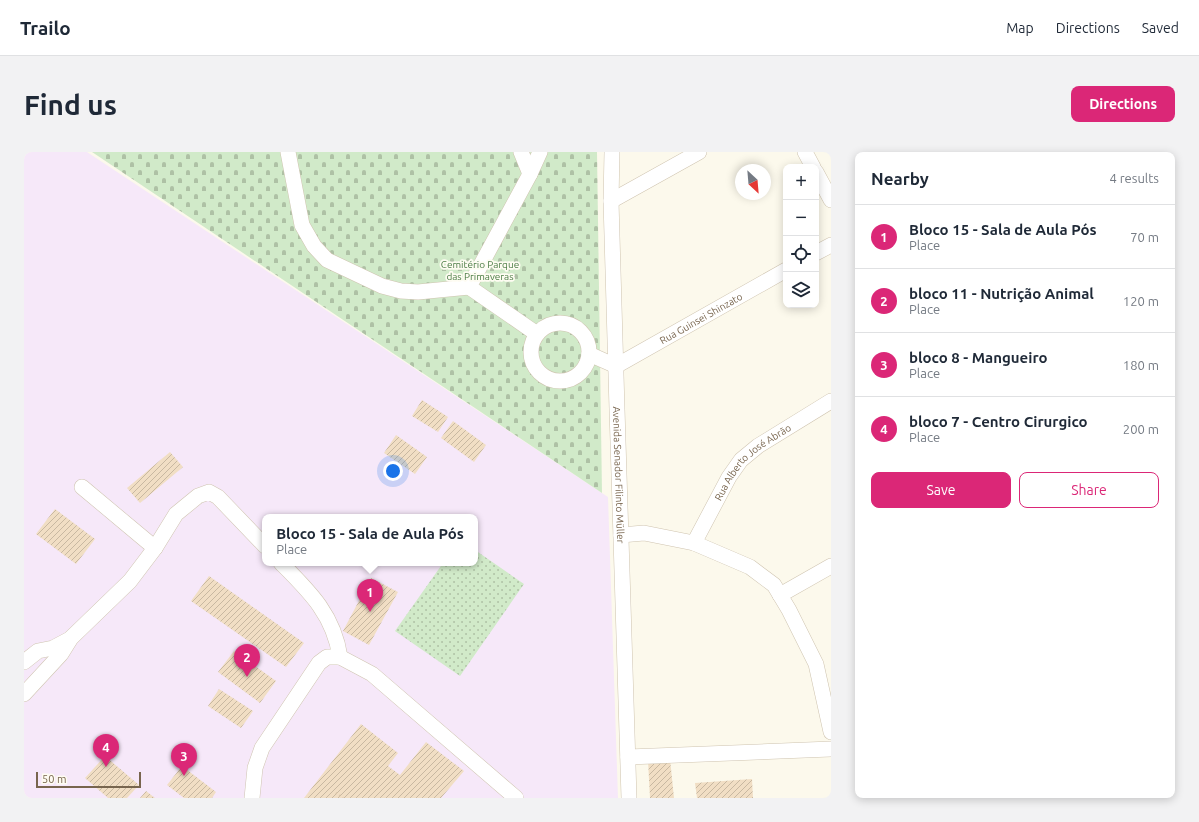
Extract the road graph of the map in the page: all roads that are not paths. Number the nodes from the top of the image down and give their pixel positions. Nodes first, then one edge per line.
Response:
1 (521, 152) edge
2 (540, 152) edge
3 (612, 152) edge
4 (699, 152) edge
5 (805, 152) edge
6 (290, 153) edge
7 (811, 164) edge
8 (530, 174) junction
9 (819, 178) edge
10 (831, 200) edge
11 (611, 201) junction
12 (831, 245) edge
13 (819, 251) edge
14 (783, 272) edge
15 (469, 287) junction
16 (537, 334) junction
17 (589, 354) junction
18 (616, 366) junction
19 (831, 401) edge
20 (82, 487) dead end
21 (620, 535) junction
22 (694, 542) junction
23 (262, 543) edge
24 (155, 548) junction
25 (284, 566) edge
26 (831, 566) edge
27 (780, 595) junction
28 (71, 638) junction
29 (38, 651) junction
30 (340, 657) junction
31 (24, 662) edge
32 (50, 667) junction
33 (24, 694) edge
34 (829, 716) edge
35 (831, 732) edge
36 (831, 749) edge
37 (628, 757) junction
38 (252, 798) edge
39 (516, 798) edge
40 (629, 798) edge

1 - 8 street
2 - 8 street
3 - 11 street, Avenida Senador Filinto Müller
4 - 11 street
5 - 7 street
6 - 15 street
8 - 15 street
9 - 10 street
11 - 18 street, Avenida Senador Filinto Müller
12 - 13 street
14 - 18 street, Rua Guinsei Shinzato
15 - 16 street
16 - 17 street
16 - 17 street
17 - 18 street
18 - 21 street, Avenida Senador Filinto Müller
19 - 22 street, Rua Alberto José Abrão
20 - 24 street
21 - 22 street
21 - 37 street, Avenida Senador Filinto Müller
22 - 27 street
23 - 24 street
24 - 28 street
25 - 30 street
26 - 27 street
27 - 34 street
28 - 29 street
28 - 32 street
29 - 31 street
29 - 32 street
30 - 38 street
30 - 39 street
32 - 33 street
34 - 35 street
36 - 37 street
37 - 40 street, Avenida Senador Filinto Müller

